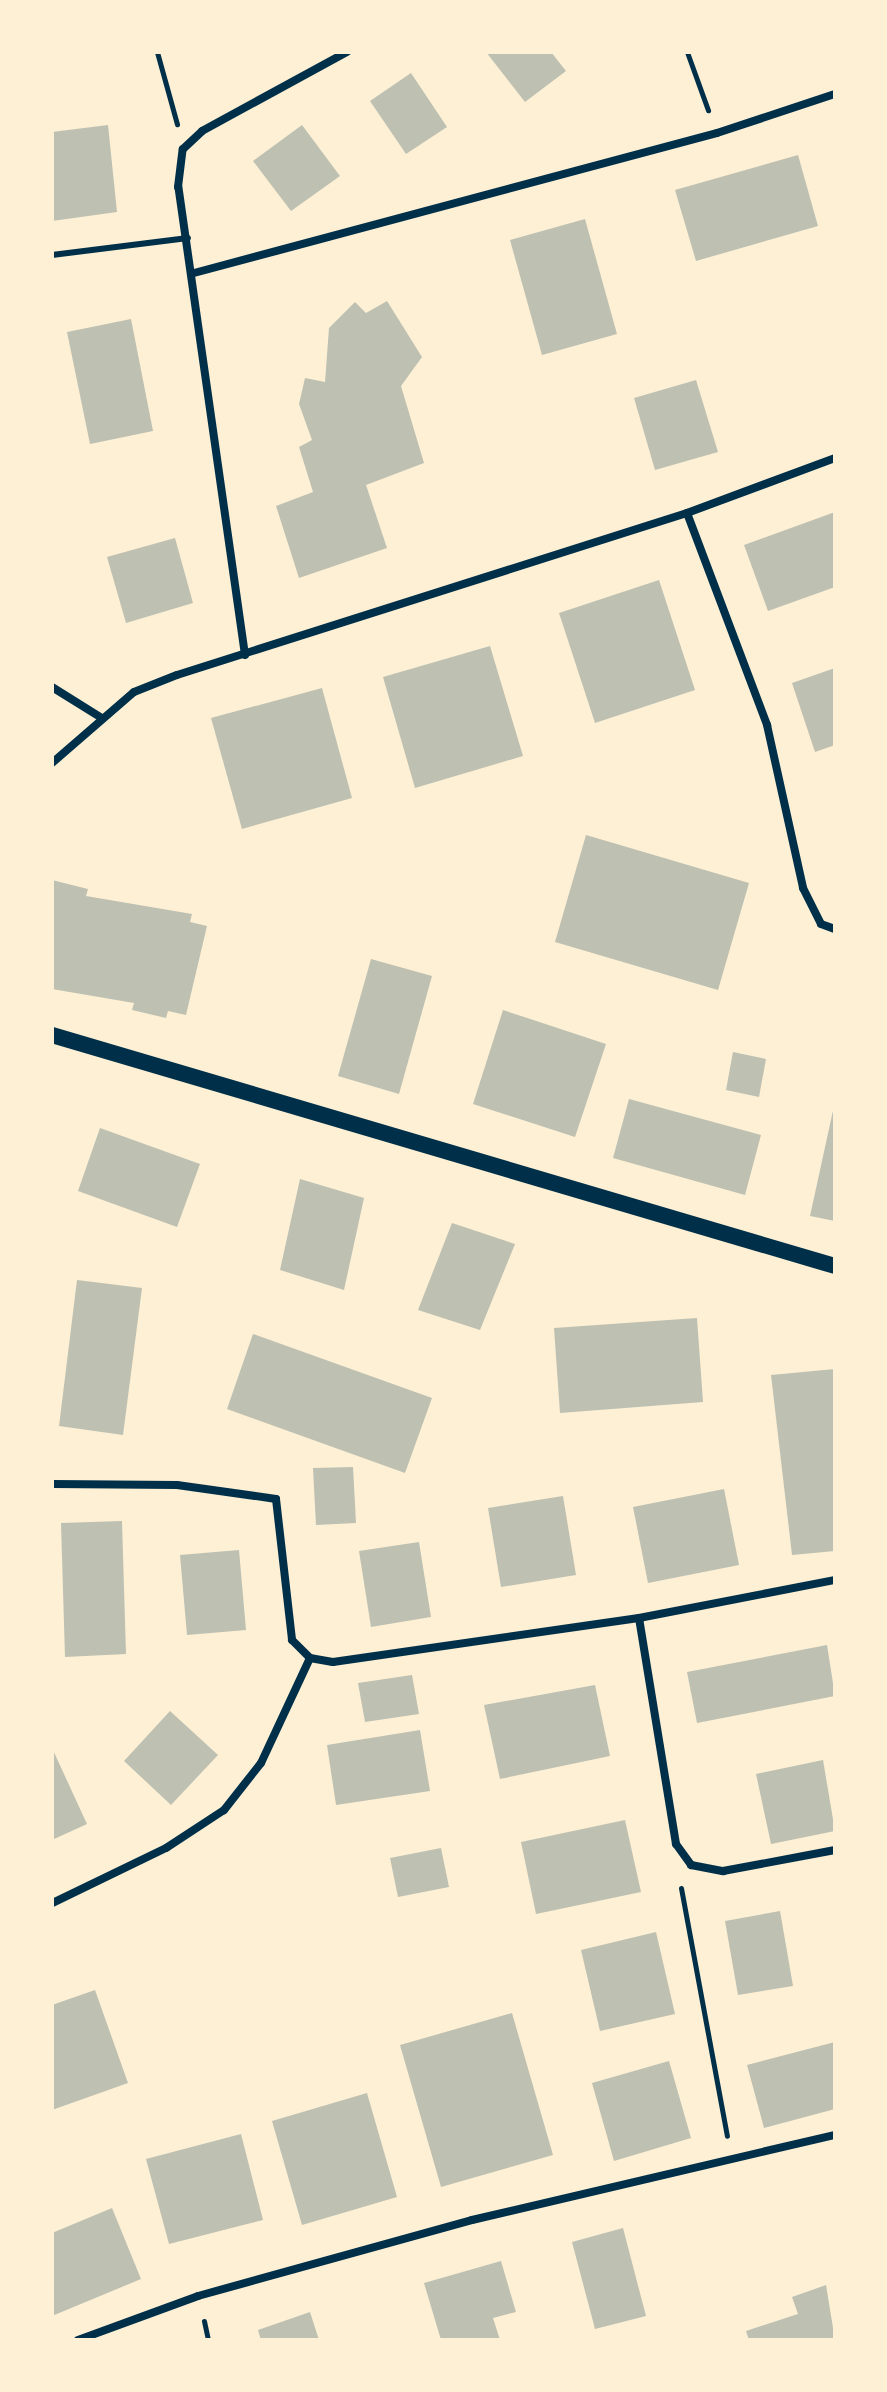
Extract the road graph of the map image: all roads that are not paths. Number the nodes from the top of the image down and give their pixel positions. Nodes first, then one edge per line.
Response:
1 (347, 52) edge
2 (835, 94) edge
3 (188, 238) junction
4 (52, 255) edge
5 (194, 273) junction
6 (835, 458) edge
7 (687, 513) junction
8 (245, 655) junction
9 (52, 687) edge
10 (100, 717) junction
11 (52, 763) edge
12 (835, 929) edge
13 (52, 1035) edge
14 (835, 1266) edge
15 (52, 1484) edge
16 (835, 1580) edge
17 (639, 1618) junction
18 (310, 1658) junction
19 (835, 1850) edge
20 (52, 1903) edge
21 (835, 2135) edge
22 (78, 2340) edge

1 - 3 street
2 - 5 street
3 - 4 lane
3 - 5 street
5 - 8 street
6 - 7 street
7 - 8 street
7 - 12 street
8 - 10 street
9 - 10 street
10 - 11 street
13 - 14 main road
15 - 18 street
16 - 17 street
17 - 18 street
17 - 19 street
18 - 20 street
21 - 22 street

